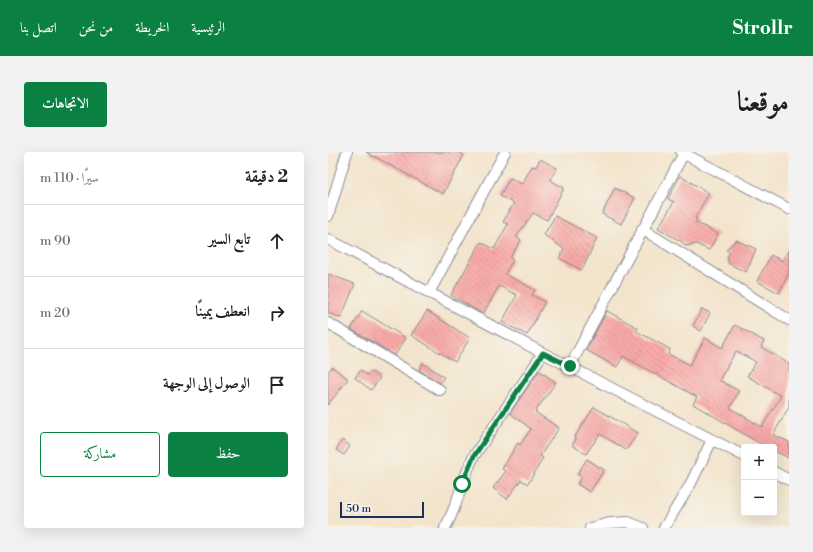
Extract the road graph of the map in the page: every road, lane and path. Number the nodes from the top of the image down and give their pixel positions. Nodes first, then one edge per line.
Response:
1 (347, 152) edge
2 (505, 152) edge
3 (683, 153) edge
4 (789, 209) edge
5 (328, 216) edge
6 (642, 229) junction
7 (328, 239) edge
8 (429, 293) junction
9 (789, 320) edge
10 (328, 323) edge
11 (543, 353) junction
12 (570, 366) junction
13 (440, 390) dead end
14 (712, 440) junction
15 (741, 454) edge
16 (777, 474) edge
17 (789, 480) edge
18 (446, 528) edge
19 (590, 528) edge
20 (643, 528) edge
21 (664, 528) edge

1 - 5 street
2 - 8 street
3 - 4 street
3 - 6 street
6 - 9 street
6 - 12 street
7 - 8 street
8 - 11 street
10 - 13 street
11 - 12 street
11 - 18 street
12 - 14 street
14 - 15 street
14 - 21 street
16 - 17 street
19 - 20 street

